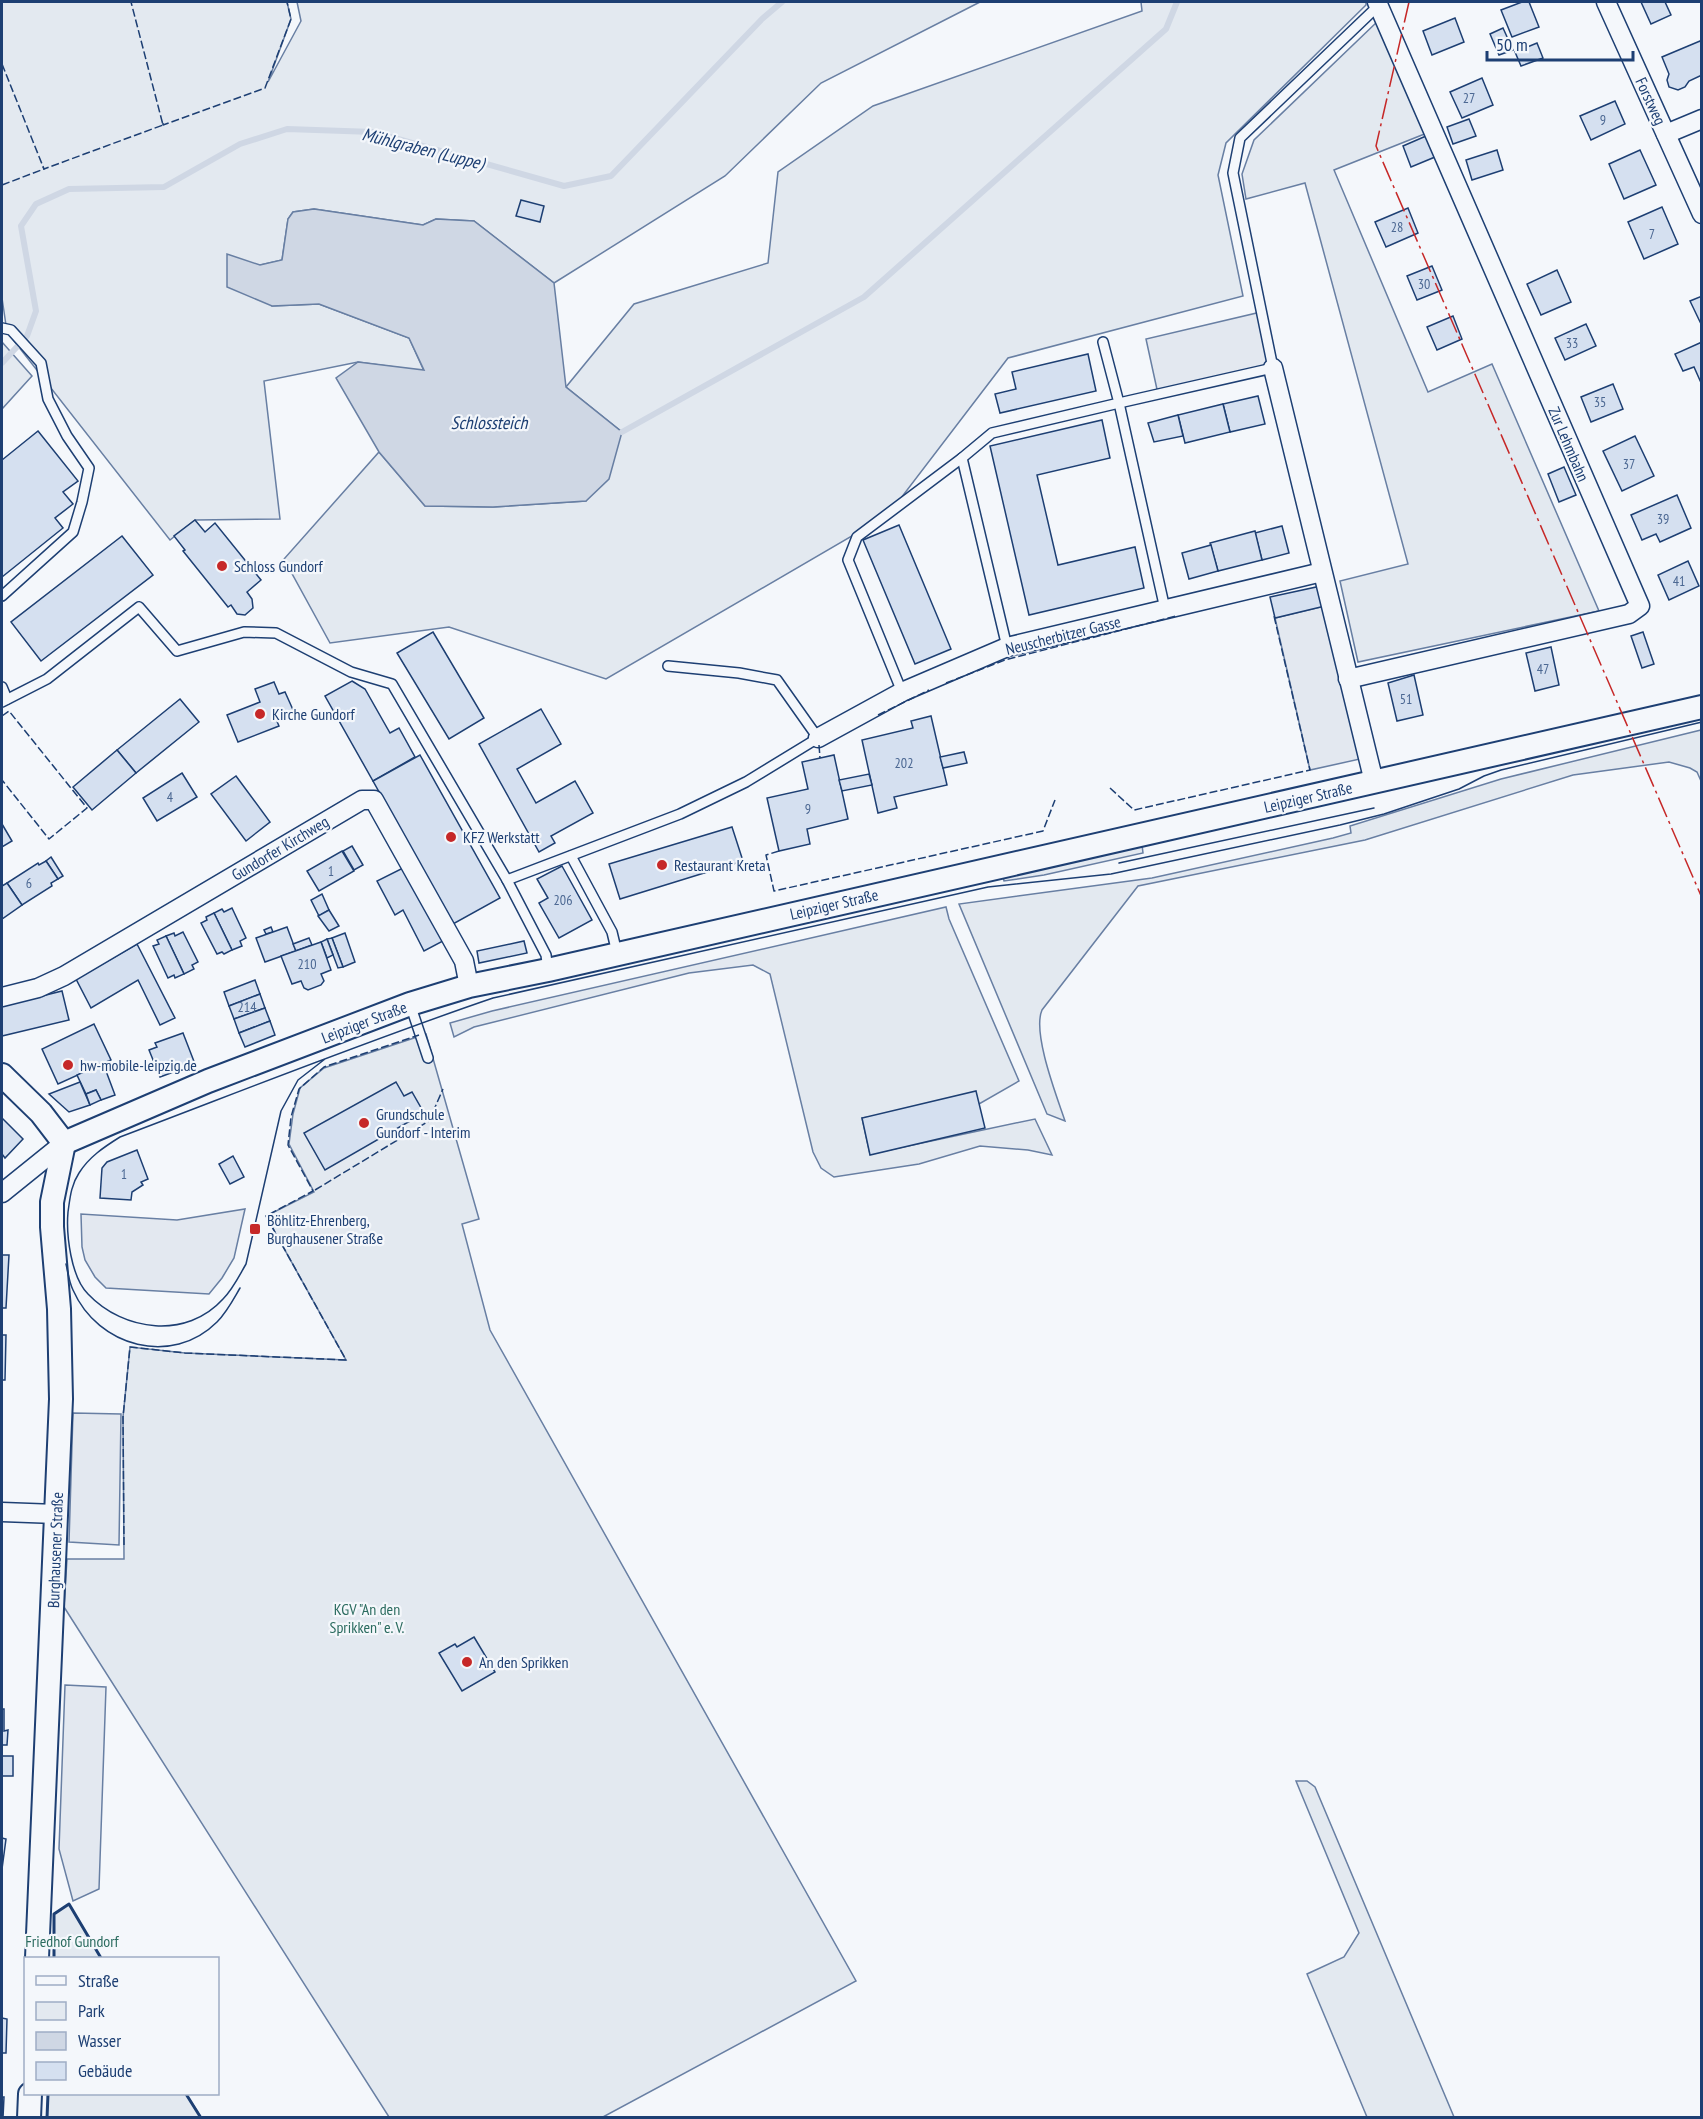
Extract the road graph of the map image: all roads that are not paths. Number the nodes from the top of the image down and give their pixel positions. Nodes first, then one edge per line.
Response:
1 (1606, 2) edge
2 (1378, 3) edge
3 (1701, 119) edge
4 (1666, 134) junction
5 (1701, 214) edge
6 (6, 329) edge
7 (1103, 342) dead end
8 (1273, 368) junction
9 (1119, 403) junction
10 (962, 458) junction
11 (1322, 572) junction
12 (2, 596) edge
13 (1165, 609) junction
14 (1007, 647) junction
15 (668, 666) dead end
16 (1348, 679) junction
17 (2, 687) edge
18 (902, 692) junction
19 (4, 700) edge
20 (1701, 707) edge
21 (818, 738) junction
22 (1374, 782) junction
23 (571, 856) junction
24 (507, 880) junction
25 (617, 953) junction
26 (548, 970) junction
27 (469, 986) junction
28 (2, 997) edge
29 (410, 1004) junction
30 (428, 1058) dead end
31 (2, 1075) edge
32 (64, 1143) junction
33 (2, 1193) edge
34 (2, 1512) edge
35 (56, 1514) junction
36 (37, 1957) edge
37 (30, 2095) edge
38 (29, 2118) edge

1 - 4 street, Forstweg
2 - 8 lane, Zur Lehmbahn
2 - 16 street, Zur Lehmbahn
3 - 4 street, Forstweg
4 - 5 street, Forstweg
6 - 12 lane
7 - 9 lane
8 - 9 lane
8 - 11 street, Zur Lehmbahn
9 - 10 lane
9 - 13 lane
10 - 14 lane
10 - 18 lane
11 - 13 street, Neuscherbitzer Gasse
11 - 16 street, Zur Lehmbahn
13 - 14 street, Neuscherbitzer Gasse
14 - 18 street, Neuscherbitzer Gasse
15 - 21 lane
16 - 22 street, Zur Lehmbahn
17 - 19 lane
18 - 21 street, Neuscherbitzer Gasse
19 - 24 lane
20 - 22 street, Leipziger Straße
21 - 23 lane
22 - 25 street, Leipziger Straße
23 - 24 lane
23 - 25 lane
24 - 26 lane
25 - 26 street, Leipziger Straße
26 - 27 street, Leipziger Straße
27 - 28 street, Gundorfer Kirchweg
27 - 29 street, Leipziger Straße
29 - 30 lane
29 - 32 street, Leipziger Straße
31 - 32 street
32 - 33 street, Leipziger Straße
32 - 35 street, Burghausener Straße
34 - 35 street
35 - 36 street, Burghausener Straße
37 - 38 street

